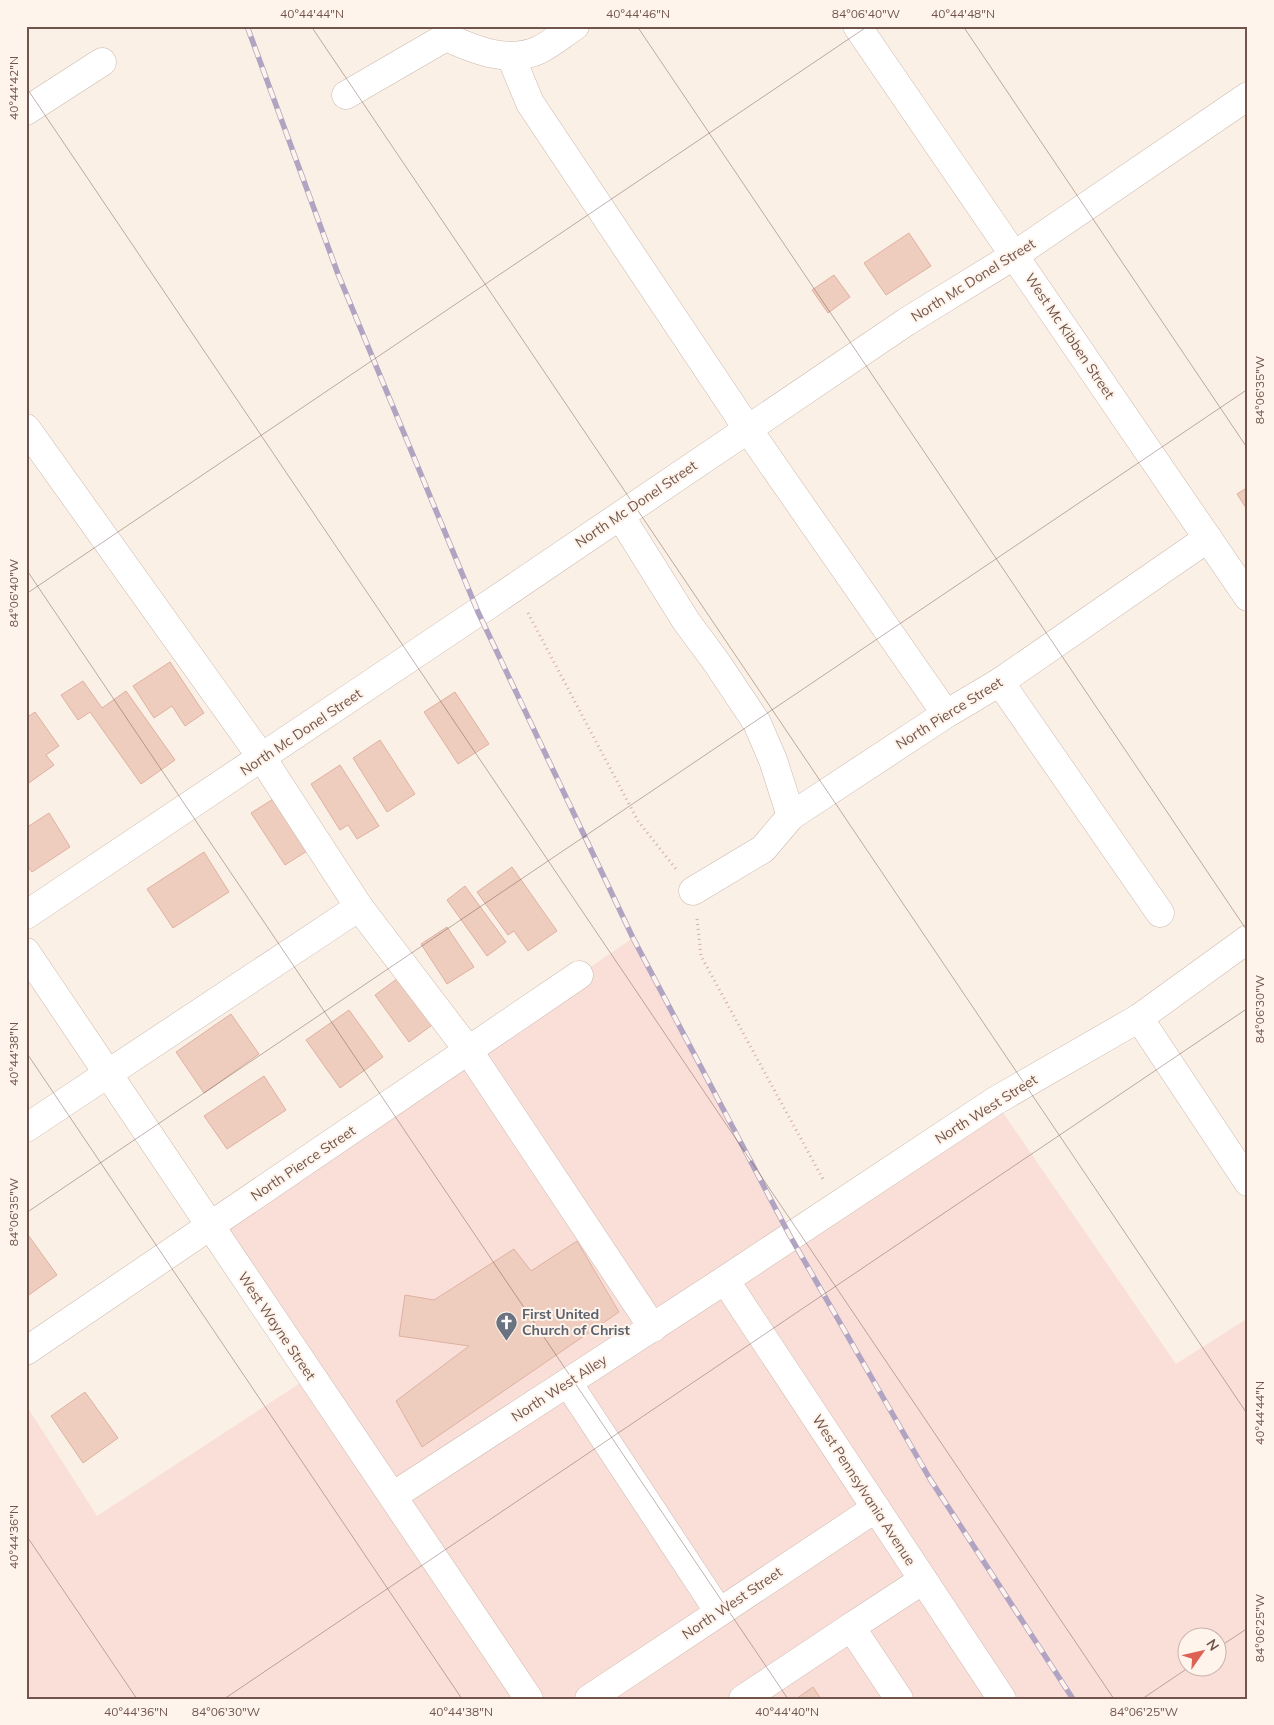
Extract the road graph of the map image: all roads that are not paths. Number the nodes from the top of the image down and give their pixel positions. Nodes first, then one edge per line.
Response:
1 (575, 26) edge
2 (857, 26) edge
3 (511, 58) junction
4 (102, 62) dead end
5 (346, 95) dead end
6 (1248, 96) edge
7 (26, 111) edge
8 (1015, 255) junction
9 (26, 428) edge
10 (747, 428) junction
11 (620, 517) junction
12 (1208, 538) junction
13 (1248, 597) edge
14 (1000, 682) junction
15 (946, 714) junction
16 (262, 758) junction
17 (791, 816) junction
18 (693, 891) dead end
19 (359, 907) junction
20 (1160, 913) dead end
21 (26, 915) edge
22 (1248, 939) edge
23 (26, 952) edge
24 (580, 975) dead end
25 (1139, 1018) junction
26 (468, 1050) junction
27 (107, 1073) junction
28 (26, 1128) edge
29 (1248, 1182) edge
30 (210, 1226) junction
31 (725, 1280) junction
32 (653, 1328) junction
33 (26, 1351) edge
34 (568, 1383) junction
35 (392, 1496) junction
36 (876, 1508) junction
37 (923, 1580) junction
38 (719, 1612) junction
39 (851, 1627) junction
40 (529, 1699) edge
41 (589, 1699) edge
42 (743, 1699) edge
43 (899, 1699) edge
44 (1002, 1699) edge

1 - 3 street
2 - 8 street, West Mc Kibben Street
3 - 5 street
3 - 10 street
4 - 7 street
6 - 8 street, North Mc Donel Street
8 - 10 street, North Mc Donel Street
8 - 12 street, West Mc Kibben Street
9 - 16 street
10 - 11 street, North Mc Donel Street
10 - 15 street
11 - 16 street, North Mc Donel Street
11 - 17 street
12 - 13 street, West Mc Kibben Street
12 - 14 street, North Pierce Street
14 - 15 street, North Pierce Street
14 - 20 street
15 - 17 street, North Pierce Street
16 - 19 street
16 - 21 street, North Mc Donel Street
17 - 18 street, North Pierce Street
19 - 26 street
19 - 27 street
22 - 25 street, North West Street
23 - 27 street, West Wayne Street
24 - 26 street, North Pierce Street
25 - 29 street
25 - 31 street, North West Street
26 - 30 street, North Pierce Street
26 - 32 street
27 - 28 street
27 - 30 street, West Wayne Street
30 - 33 street, North Pierce Street
30 - 35 street, West Wayne Street
31 - 32 street, North West Alley
31 - 36 street, West Pennsylvania Avenue
32 - 34 street, North West Alley
34 - 35 street, North West Alley
34 - 38 street
35 - 40 street, West Wayne Street
36 - 37 street, West Pennsylvania Avenue
36 - 38 street, North West Street
37 - 39 street
37 - 44 street, West Pennsylvania Avenue
38 - 41 street, North West Street
39 - 42 street
39 - 43 street

